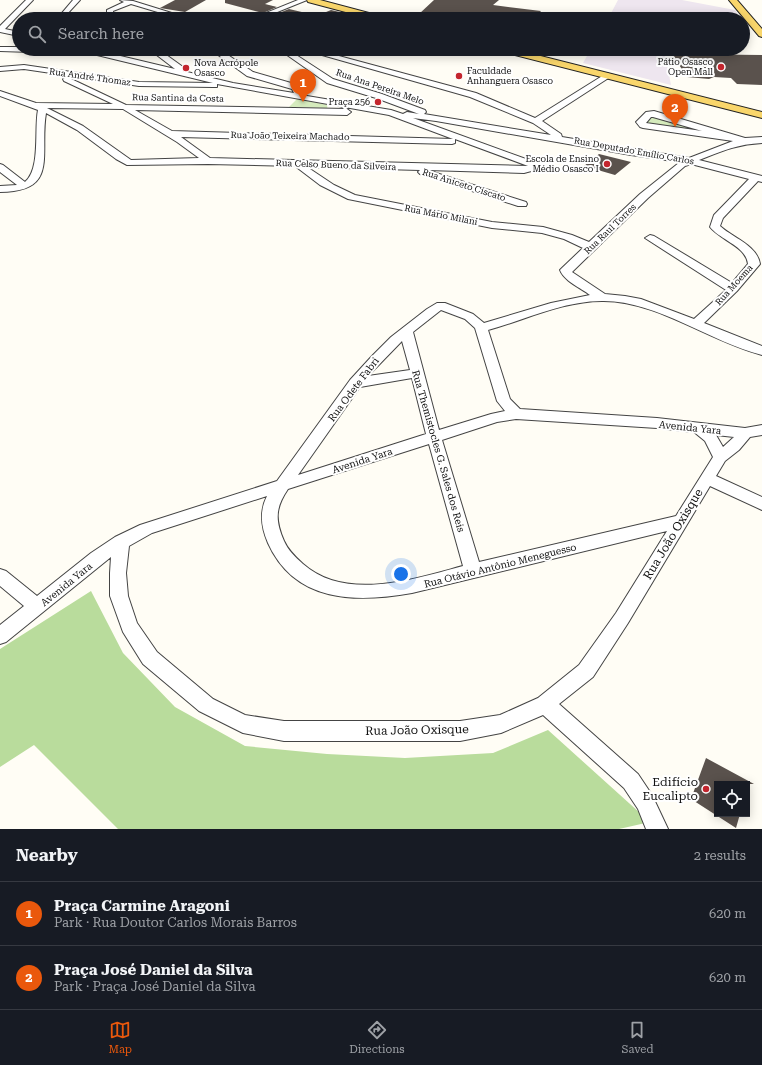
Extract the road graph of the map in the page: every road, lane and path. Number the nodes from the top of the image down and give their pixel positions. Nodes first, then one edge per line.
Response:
1 (30, 0) edge
2 (77, 0) edge
3 (123, 0) edge
4 (304, 0) edge
5 (311, 0) edge
6 (322, 0) edge
7 (732, 0) edge
8 (741, 0) edge
9 (131, 2) junction
10 (159, 11) joint
11 (18, 12) edge
12 (67, 12) edge
13 (110, 12) edge
14 (163, 12) edge
15 (272, 12) edge
16 (355, 12) edge
17 (367, 12) edge
18 (743, 12) edge
19 (12, 18) edge
20 (750, 20) edge
21 (762, 24) edge
22 (0, 30) edge
23 (12, 33) edge
24 (762, 34) edge
25 (0, 50) edge
26 (12, 50) edge
27 (111, 56) edge
28 (163, 56) edge
29 (224, 56) edge
30 (293, 56) edge
31 (331, 56) edge
32 (530, 56) edge
33 (542, 56) edge
34 (0, 69) edge
35 (185, 72) junction
36 (56, 73) junction
37 (607, 75) junction
38 (209, 79) junction
39 (233, 85) junction
40 (180, 86) junction
41 (0, 93) edge
42 (295, 95) junction
43 (404, 105) junction
44 (333, 106) junction
45 (39, 107) junction
46 (125, 107) junction
47 (321, 112) junction
48 (377, 112) junction
49 (762, 112) edge
50 (391, 113) junction
51 (762, 115) edge
52 (434, 121) junction
53 (536, 121) junction
54 (416, 124) junction
55 (442, 133) junction
56 (170, 134) junction
57 (559, 138) junction
58 (410, 139) junction
59 (741, 140) junction
60 (762, 140) edge
61 (467, 141) junction
62 (688, 160) junction
63 (208, 161) junction
64 (298, 164) junction
65 (0, 167) edge
66 (407, 167) junction
67 (759, 178) edge
68 (24, 186) junction
69 (0, 189) edge
70 (522, 204) dead end
71 (650, 238) dead end
72 (591, 247) junction
73 (732, 289) junction
74 (602, 297) junction
75 (696, 324) junction
76 (481, 328) junction
77 (406, 331) junction
78 (762, 351) edge
79 (417, 373) junction
80 (355, 383) junction
81 (504, 401) junction
82 (516, 414) junction
83 (496, 417) junction
84 (697, 428) junction
85 (762, 430) edge
86 (745, 433) junction
87 (434, 437) junction
88 (720, 457) junction
89 (706, 478) junction
90 (282, 486) junction
91 (762, 504) edge
92 (681, 521) junction
93 (121, 542) junction
94 (473, 570) junction
95 (0, 576) edge
96 (37, 607) junction
97 (0, 636) edge
98 (545, 704) junction
99 (657, 829) edge

1 - 11 street
2 - 12 street
3 - 9 street
4 - 15 street
5 - 16 main road
6 - 17 main road
7 - 18 main road
8 - 21 main road
9 - 10 street
9 - 13 street
10 - 14 street
19 - 22 street
20 - 24 main road
22 - 23 street
25 - 26 street
27 - 35 street
28 - 35 street
29 - 42 street
30 - 43 street, Rua Ana Pereira Melo
31 - 53 street, Rua Deputado Emílio Carlos
32 - 37 main road
33 - 49 main road
34 - 36 street, Rua André Thomaz
35 - 38 street
36 - 40 street, Rua André Thomaz
36 - 46 street
37 - 51 main road
37 - 53 street
38 - 39 street
38 - 40 street, Rua André Thomaz
39 - 40 street, Rua André Thomaz
39 - 42 street
41 - 45 street
42 - 44 street
43 - 50 street
43 - 52 street, Rua Ana Pereira Melo
44 - 47 street, Rua Santina da Costa
44 - 48 street, Rua Santina da Costa
45 - 46 street, Rua Santina da Costa
45 - 63 street, Rua Celso Bueno da Silveira
45 - 68 street
46 - 47 street, Rua Santina da Costa
46 - 56 street
47 - 48 street, Rua Santina da Costa
48 - 50 street
50 - 52 street
50 - 54 street
52 - 54 street
52 - 55 street
52 - 57 street
53 - 57 street, Rua Deputado Emílio Carlos
54 - 55 street
55 - 58 street, Rua João Teixeira Machado
55 - 61 street
56 - 58 street, Rua João Teixeira Machado
56 - 63 street
57 - 62 street, Rua Deputado Emílio Carlos
58 - 61 street, Rua João Teixeira Machado
59 - 59 street
59 - 60 street
59 - 62 street
61 - 66 street, Rua Celso Bueno da Silveira
62 - 67 street, Rua Deputado Emílio Carlos
62 - 72 street, Rua Raul Torres
63 - 64 street, Rua Celso Bueno da Silveira
64 - 66 street, Rua Celso Bueno da Silveira
64 - 72 street, Rua Mário Milani
65 - 68 street
66 - 70 street, Rua Aniceto Ciscato
67 - 73 street, Rua Moema
68 - 69 street
71 - 73 street
72 - 74 street, Rua Raul Torres
73 - 75 street, Rua Moema
74 - 75 street
74 - 76 street
75 - 78 street
76 - 77 street, Rua Odete Fabri
76 - 81 street
77 - 79 street, Rua Themistocles G. Sales dos Reis
77 - 80 street, Rua Odete Fabri
79 - 80 street
79 - 87 street, Rua Themistocles G. Sales dos Reis
80 - 90 street, Rua Odete Fabri
81 - 82 street
81 - 83 street
82 - 83 street, Avenida Yara
82 - 84 street, Avenida Yara
83 - 87 street, Avenida Yara
84 - 86 street, Avenida Yara
84 - 88 street
85 - 86 street, Avenida Yara
86 - 88 street, Rua João Oxisque
87 - 90 street, Avenida Yara
87 - 94 street, Rua Themistocles G. Sales dos Reis
88 - 89 street, Rua João Oxisque
89 - 91 street
89 - 92 street, Rua João Oxisque
90 - 93 street, Avenida Yara
90 - 94 street, Rua Otávio Antônio Meneguesso
92 - 94 street, Rua Otávio Antônio Meneguesso
92 - 98 street, Rua João Oxisque
93 - 96 street, Avenida Yara
93 - 98 street, Rua João Oxisque
95 - 96 street
96 - 97 street, Avenida Yara
98 - 99 street

